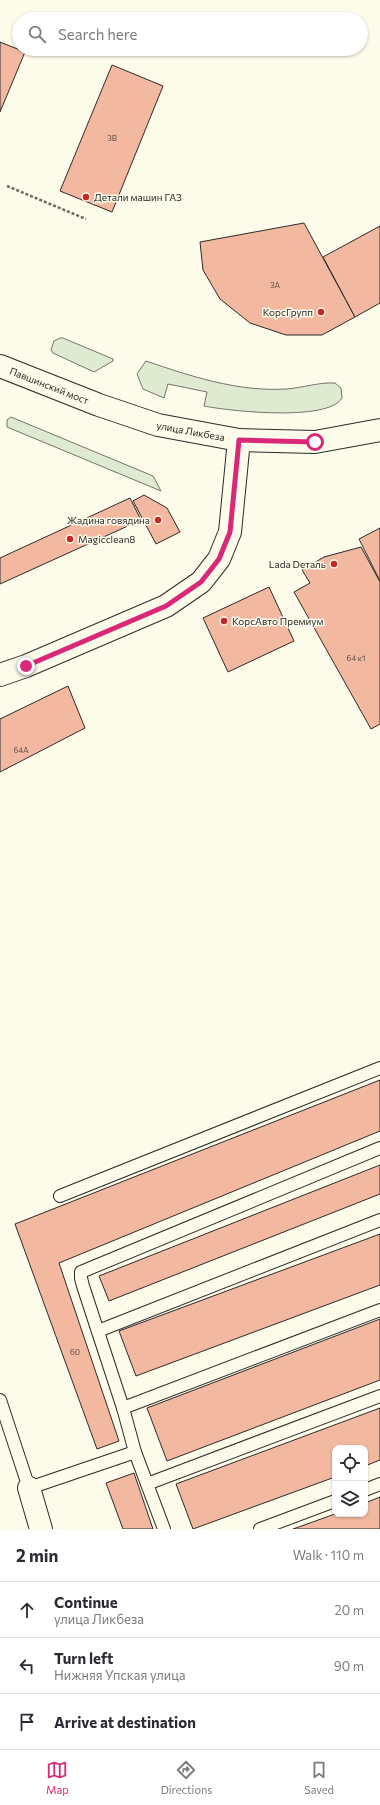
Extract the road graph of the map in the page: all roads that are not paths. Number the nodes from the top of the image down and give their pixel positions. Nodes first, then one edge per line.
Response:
1 (0, 367) edge
2 (99, 405) joint
3 (380, 430) edge
4 (239, 440) junction
5 (0, 675) edge
6 (380, 1068) edge
7 (380, 1148) edge
8 (60, 1196) dead end
9 (380, 1220) edge
10 (380, 1310) edge
11 (98, 1331) junction
12 (380, 1396) edge
13 (0, 1400) edge
14 (123, 1408) junction
15 (135, 1452) junction
16 (147, 1484) junction
17 (380, 1484) edge
18 (29, 1488) junction
19 (368, 1489) edge
20 (332, 1502) edge
21 (40, 1529) edge
22 (164, 1529) edge
23 (260, 1529) edge

1 - 2 street, Павшинский мост
2 - 4 street, улица Ликбеза
3 - 4 street, улица Ликбеза
4 - 5 street
6 - 8 lane
7 - 11 lane
9 - 11 lane
10 - 14 lane
11 - 14 lane
12 - 16 lane
13 - 18 lane
14 - 15 lane
15 - 16 lane
15 - 18 lane
16 - 22 lane
17 - 19 lane
18 - 21 street
20 - 23 lane

